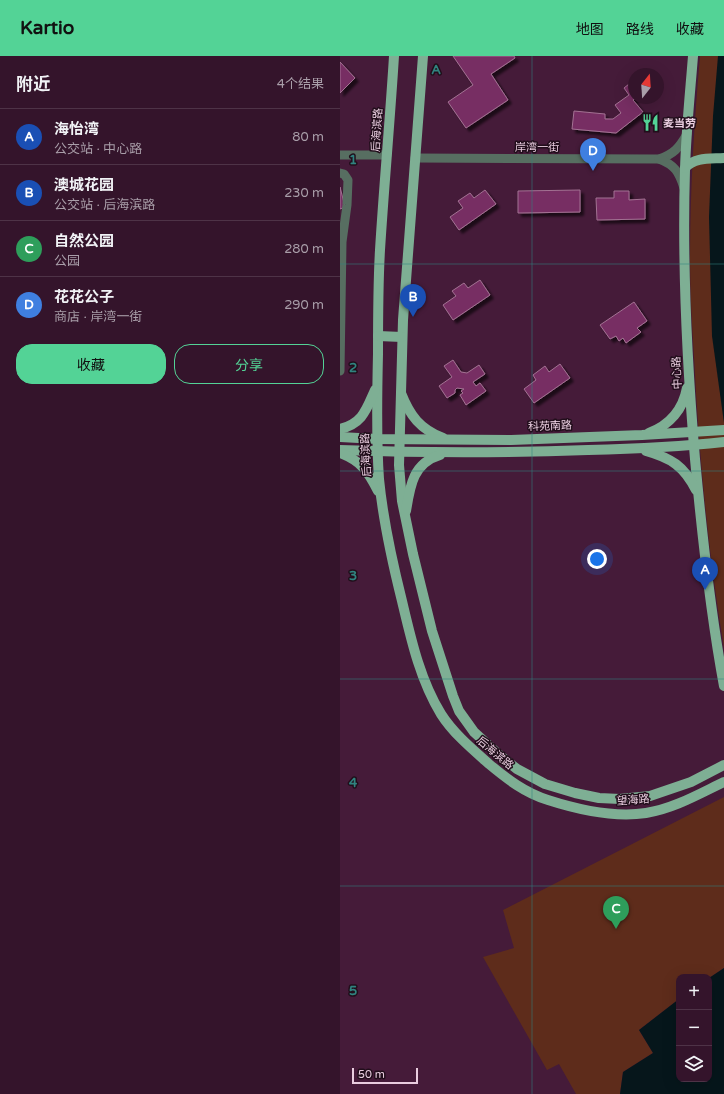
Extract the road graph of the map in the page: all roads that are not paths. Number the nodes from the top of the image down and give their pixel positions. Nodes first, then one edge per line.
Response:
1 (394, 56) edge
2 (423, 56) edge
3 (693, 56) edge
4 (687, 133) junction
5 (686, 145) junction
6 (724, 152) edge
7 (340, 155) edge
8 (387, 155) junction
9 (696, 157) junction
10 (415, 158) junction
11 (724, 158) edge
12 (659, 159) junction
13 (685, 168) junction
14 (340, 173) edge
15 (685, 191) junction
16 (378, 336) junction
17 (402, 336) junction
18 (340, 371) edge
19 (689, 374) junction
20 (377, 384) junction
21 (400, 390) junction
22 (340, 429) edge
23 (724, 430) edge
24 (693, 433) junction
25 (642, 435) junction
26 (340, 437) edge
27 (377, 439) junction
28 (399, 439) junction
29 (451, 440) junction
30 (724, 442) edge
31 (694, 445) junction
32 (638, 448) junction
33 (340, 451) edge
34 (378, 451) junction
35 (398, 452) junction
36 (447, 453) junction
37 (698, 495) junction
38 (382, 497) junction
39 (405, 519) junction
40 (724, 686) edge
41 (724, 766) edge
42 (724, 782) edge
43 (545, 784) joint
44 (539, 798) joint

1 - 8 main road, 后海滨路
2 - 10 main road, 后海滨路
3 - 4 main road, 中心路
4 - 5 main road, 中心路
4 - 12 street
5 - 9 main road
5 - 13 main road, 中心路
6 - 9 main road
7 - 8 street
8 - 16 main road, 后海滨路
9 - 11 main road
9 - 13 main road
10 - 12 street, 岸湾一街
10 - 17 main road, 后海滨路
12 - 15 street
13 - 15 main road, 中心路
14 - 18 street
15 - 19 main road, 中心路
16 - 17 main road
16 - 20 main road, 后海滨路
17 - 21 main road, 后海滨路
19 - 24 main road, 中心路
19 - 25 main road
20 - 22 main road
20 - 27 main road, 后海滨路
21 - 28 main road, 后海滨路
21 - 29 main road
23 - 24 main road, 科苑南路
24 - 25 main road, 科苑南路
24 - 31 main road, 中心路
25 - 29 main road, 科苑南路
26 - 27 main road, 科苑南路
27 - 28 main road, 科苑南路
27 - 34 main road, 后海滨路
28 - 29 main road, 科苑南路
28 - 35 main road, 后海滨路
30 - 31 main road
31 - 32 main road
31 - 37 main road, 中心路
32 - 36 main road
32 - 37 main road
33 - 34 main road
33 - 38 main road
34 - 35 main road
34 - 38 main road, 后海滨路
35 - 36 main road
35 - 39 main road, 后海滨路
36 - 39 main road
37 - 40 main road, 中心路
38 - 44 main road, 后海滨路
39 - 43 main road, 后海滨路
41 - 43 main road, 望海路
42 - 44 main road, 望海路

